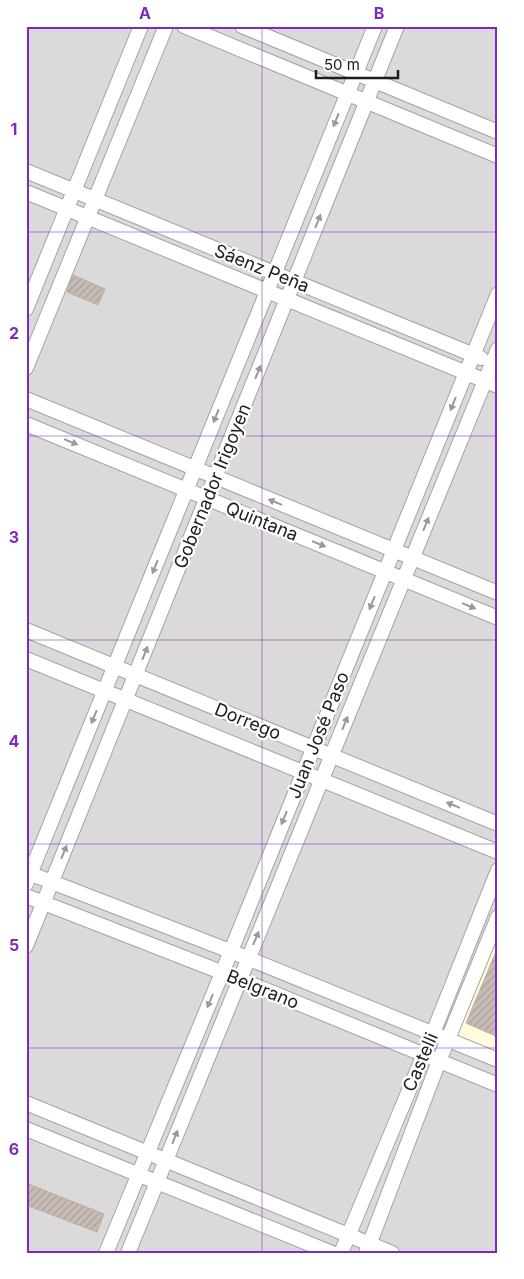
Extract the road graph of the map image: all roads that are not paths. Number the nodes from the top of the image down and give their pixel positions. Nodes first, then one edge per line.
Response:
1 (141, 26) edge
2 (166, 26) edge
3 (184, 26) edge
4 (242, 26) edge
5 (375, 26) edge
6 (397, 26) edge
7 (356, 73) junction
8 (374, 81) junction
9 (347, 94) junction
10 (366, 102) junction
11 (498, 132) edge
12 (498, 156) edge
13 (26, 171) edge
14 (75, 191) junction
15 (26, 192) edge
16 (95, 199) junction
17 (67, 209) junction
18 (88, 218) junction
19 (274, 273) junction
20 (294, 281) junction
21 (267, 291) junction
22 (498, 294) edge
23 (287, 299) junction
24 (26, 310) edge
25 (498, 349) edge
26 (473, 354) junction
27 (495, 363) edge
28 (26, 368) edge
29 (466, 372) junction
30 (491, 383) edge
31 (26, 399) edge
32 (26, 424) edge
33 (195, 469) junction
34 (215, 477) junction
35 (186, 490) junction
36 (207, 498) junction
37 (393, 550) junction
38 (412, 558) junction
39 (385, 571) junction
40 (404, 579) junction
41 (498, 593) edge
42 (498, 618) edge
43 (26, 630) edge
44 (26, 659) edge
45 (115, 666) junction
46 (136, 675) junction
47 (105, 691) junction
48 (126, 700) junction
49 (313, 748) junction
50 (331, 755) junction
51 (302, 772) junction
52 (321, 780) junction
53 (498, 824) edge
54 (498, 852) edge
55 (498, 870) edge
56 (28, 876) edge
57 (52, 883) junction
58 (26, 896) edge
59 (44, 903) junction
60 (498, 917) edge
61 (26, 946) edge
62 (230, 951) junction
63 (247, 958) junction
64 (222, 972) junction
65 (238, 979) junction
66 (433, 1033) junction
67 (448, 1039) junction
68 (423, 1055) junction
69 (498, 1060) edge
70 (440, 1061) junction
71 (498, 1085) edge
72 (26, 1103) edge
73 (26, 1129) edge
74 (147, 1154) junction
75 (165, 1161) junction
76 (138, 1175) junction
77 (157, 1182) junction
78 (348, 1235) junction
79 (368, 1248) edge
80 (106, 1253) edge
81 (128, 1253) edge
82 (332, 1253) edge
83 (341, 1253) edge
84 (392, 1253) edge

1 - 14 street
2 - 16 street
3 - 9 street
4 - 7 street
5 - 7 street, Gobernador Irigoyen
6 - 8 street, Gobernador Irigoyen
7 - 8 street
7 - 9 street, Gobernador Irigoyen
8 - 10 street, Gobernador Irigoyen
8 - 11 street
9 - 10 street
9 -> 19 street, Gobernador Irigoyen
10 - 12 street
20 -> 10 street, Gobernador Irigoyen
13 - 14 street, Sáenz Peña
14 - 16 street, Sáenz Peña
14 - 17 street
15 - 17 street, Sáenz Peña
16 - 18 street
16 - 19 street, Sáenz Peña
17 - 18 street, Sáenz Peña
17 - 24 street
18 - 21 street, Sáenz Peña
18 - 28 street
19 - 20 street, Sáenz Peña
19 - 21 street, Gobernador Irigoyen
20 - 23 street, Gobernador Irigoyen
20 - 26 street, Sáenz Peña
21 - 23 street, Sáenz Peña
21 -> 33 street, Gobernador Irigoyen
22 - 26 street, Juan José Paso
23 - 29 street, Sáenz Peña
34 -> 23 street, Gobernador Irigoyen
25 - 27 street, Juan José Paso
26 - 27 street, Sáenz Peña
26 - 29 street, Juan José Paso
27 - 30 street, Juan José Paso
29 - 30 street, Sáenz Peña
29 -> 37 street, Juan José Paso
38 -> 30 street, Juan José Paso
31 - 33 street, Quintana
32 -> 35 street, Quintana
33 - 34 street, Quintana
33 - 35 street, Gobernador Irigoyen
34 - 36 street, Gobernador Irigoyen
37 -> 34 street, Quintana
35 - 36 street, Quintana
35 -> 45 street, Gobernador Irigoyen
36 -> 39 street, Quintana
46 -> 36 street, Gobernador Irigoyen
37 - 38 street, Quintana
37 - 39 street, Juan José Paso
38 - 40 street, Juan José Paso
38 - 41 street, Quintana
39 - 40 street, Quintana
39 -> 49 street, Juan José Paso
40 -> 42 street, Quintana
50 -> 40 street, Juan José Paso
43 - 45 street, Dorrego
44 - 47 street, Dorrego
45 - 46 street, Dorrego
45 - 47 street, Gobernador Irigoyen
46 - 48 street, Gobernador Irigoyen
46 - 49 street, Dorrego
47 - 48 street, Dorrego
47 -> 56 street, Gobernador Irigoyen
48 - 51 street, Dorrego
57 -> 48 street, Gobernador Irigoyen
49 - 50 street, Dorrego
49 - 51 street, Juan José Paso
50 - 52 street, Juan José Paso
53 -> 50 street, Dorrego
51 - 52 street, Dorrego
51 -> 62 street, Juan José Paso
52 - 54 street, Dorrego
63 -> 52 street, Juan José Paso
55 - 66 street, Castelli
56 - 57 street, Belgrano
57 - 59 street, Gobernador Irigoyen
57 - 62 street, Belgrano
58 - 59 street, Belgrano
59 - 61 street, Gobernador Irigoyen
59 - 64 street, Belgrano
60 - 67 street, Castelli
62 - 63 street, Belgrano
62 - 64 street, Juan José Paso
63 - 65 street, Juan José Paso
63 - 66 street, Belgrano
64 - 65 street, Belgrano
64 -> 74 street, Juan José Paso
65 - 68 street, Belgrano
75 -> 65 street, Juan José Paso
66 - 67 street, Belgrano
66 - 68 street, Castelli
67 - 69 street, Belgrano
67 - 70 street, Castelli
68 - 70 street, Belgrano
68 - 78 street, Castelli
70 - 71 street, Belgrano
70 - 79 street, Castelli
72 - 74 street
73 - 76 street
74 - 75 street
74 - 76 street, Juan José Paso
75 - 77 street, Juan José Paso
75 - 78 street
76 - 77 street
76 - 80 street, Juan José Paso
77 - 81 street, Juan José Paso
77 - 82 street
78 - 79 street
78 - 83 street, Castelli
79 - 84 street

